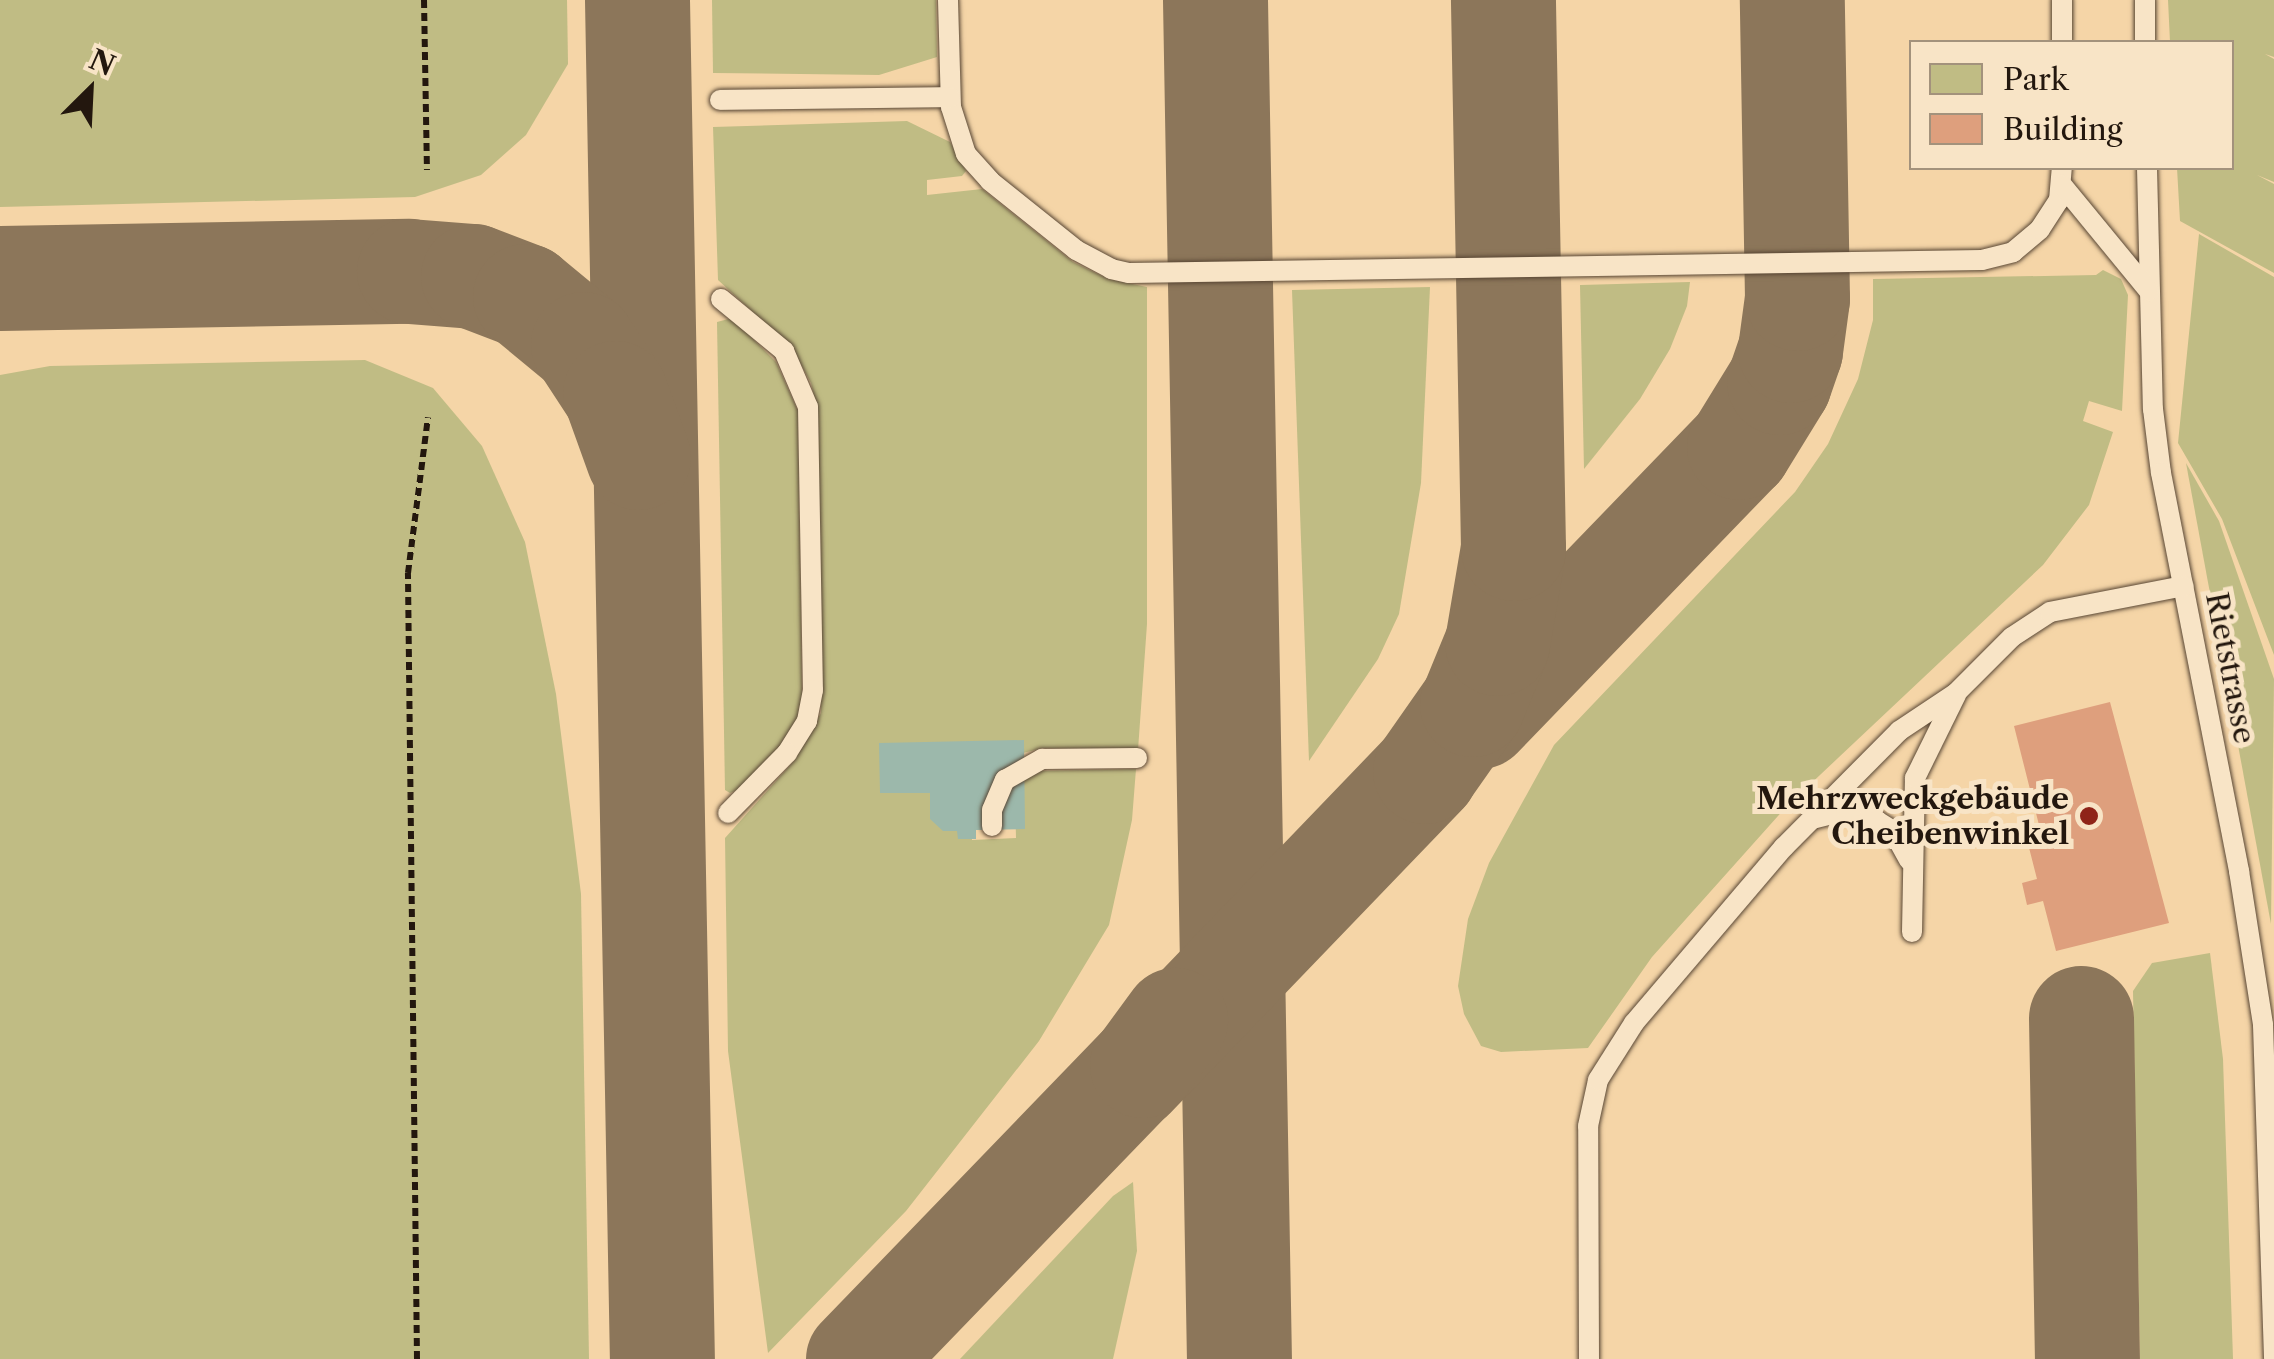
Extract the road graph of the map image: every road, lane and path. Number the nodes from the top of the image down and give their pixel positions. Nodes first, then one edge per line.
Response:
1 (424, 0) edge
2 (948, 0) edge
3 (2062, 0) edge
4 (2145, 0) edge
5 (2062, 40) edge
6 (2145, 40) edge
7 (950, 97) junction
8 (720, 100) dead end
9 (426, 170) dead end
10 (2147, 170) edge
11 (2062, 176) edge
12 (2149, 291) junction
13 (721, 300) dead end
14 (428, 416) dead end
15 (2184, 586) junction
16 (1956, 693) junction
17 (1137, 758) dead end
18 (728, 812) dead end
19 (1811, 820) junction
20 (992, 826) dead end
21 (1912, 867) junction
22 (1912, 932) dead end
23 (2271, 1126) edge
24 (2274, 1313) edge
25 (417, 1359) edge
26 (1589, 1359) edge
27 (2274, 1359) edge

1 - 9 path
2 - 7 lane
3 - 5 lane
4 - 6 lane
7 - 8 lane
7 - 11 lane
10 - 12 lane, Rietstrasse
11 - 12 lane
12 - 15 lane, Rietstrasse
13 - 18 lane
14 - 25 path
15 - 16 lane
15 - 23 lane, Rietstrasse
16 - 19 lane
16 - 21 lane
17 - 20 lane
19 - 21 lane
19 - 26 lane
21 - 22 lane
23 - 24 lane, Rietstrasse
24 - 27 lane, Rietstrasse

